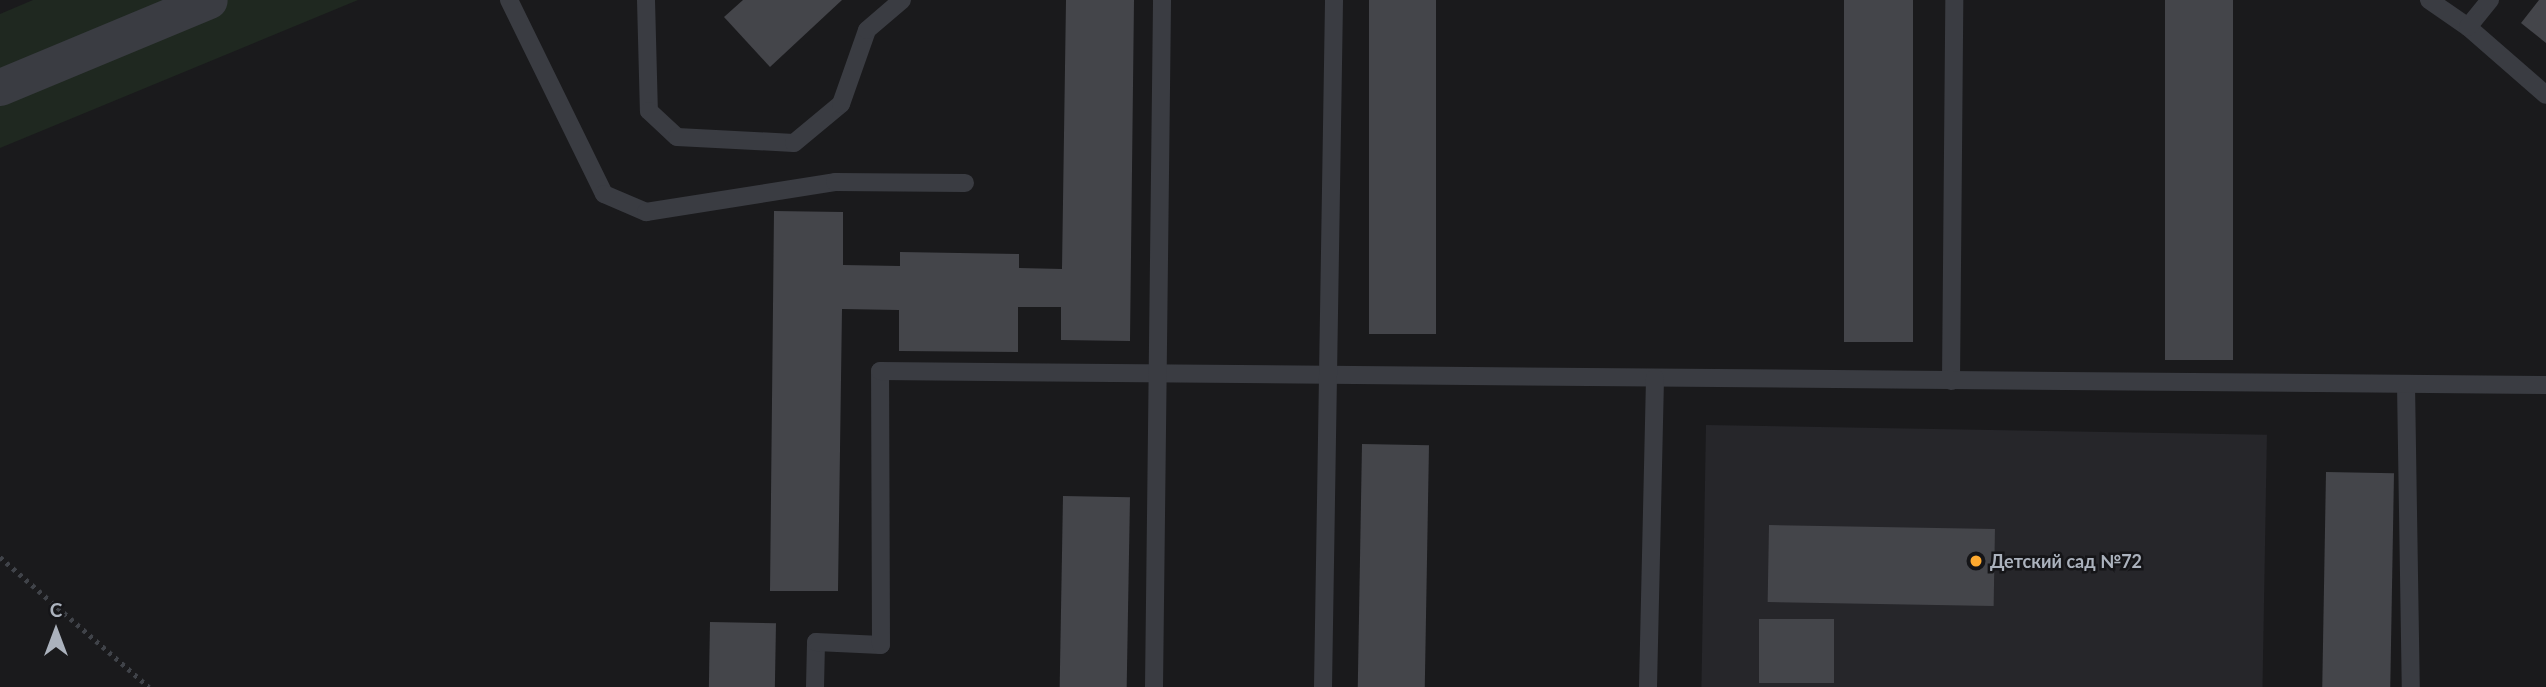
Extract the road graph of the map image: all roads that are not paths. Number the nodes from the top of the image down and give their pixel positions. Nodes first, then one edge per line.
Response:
1 (209, 0) edge
2 (509, 0) edge
3 (646, 0) edge
4 (902, 0) edge
5 (1162, 0) edge
6 (1334, 0) edge
7 (1954, 0) edge
8 (2429, 0) edge
9 (2490, 0) edge
10 (2468, 27) junction
11 (0, 87) edge
12 (2546, 95) edge
13 (965, 183) dead end
14 (1155, 373) junction
15 (1330, 375) junction
16 (1655, 378) junction
17 (1951, 381) junction
18 (2406, 384) junction
19 (2546, 385) edge
20 (815, 687) edge
21 (1154, 687) edge
22 (1323, 687) edge
23 (1648, 687) edge
24 (2411, 687) edge

1 - 11 street
2 - 13 lane
3 - 4 lane
5 - 14 lane
6 - 15 lane
7 - 17 lane
8 - 10 lane
9 - 10 lane
10 - 12 lane
14 - 15 lane
14 - 20 lane
14 - 21 lane
15 - 16 lane
15 - 22 lane
16 - 17 lane
16 - 23 lane
17 - 18 lane
18 - 19 lane
18 - 24 lane

